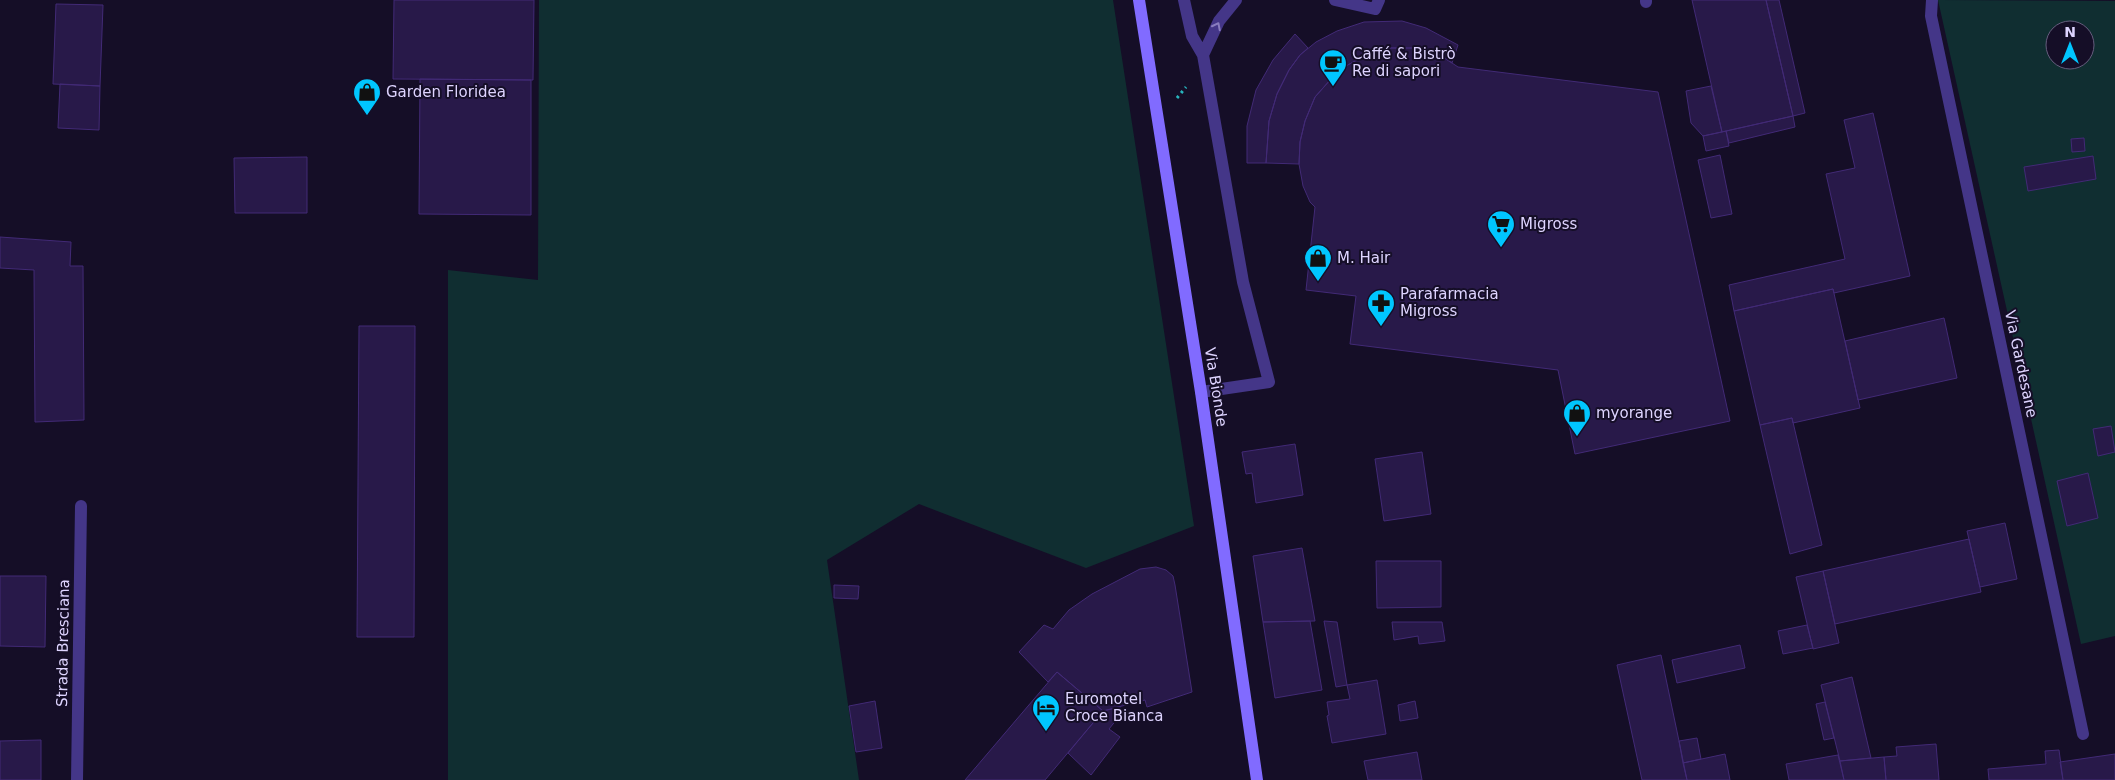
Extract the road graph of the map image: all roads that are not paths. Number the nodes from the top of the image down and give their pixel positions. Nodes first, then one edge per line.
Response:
1 (1139, 0) edge
2 (1184, 0) edge
3 (1236, 0) edge
4 (1335, 0) edge
5 (1380, 0) edge
6 (1932, 0) edge
7 (1203, 55) junction
8 (1201, 392) junction
9 (81, 506) dead end
10 (2083, 734) dead end
11 (77, 780) edge
12 (1257, 780) edge

1 - 8 street, Via Bionde
2 - 7 street
7 -> 3 street
4 - 5 street
6 - 10 street, Via Gardesane
7 - 8 street
8 - 12 street, Via Bionde
9 - 11 street, Strada Bresciana

